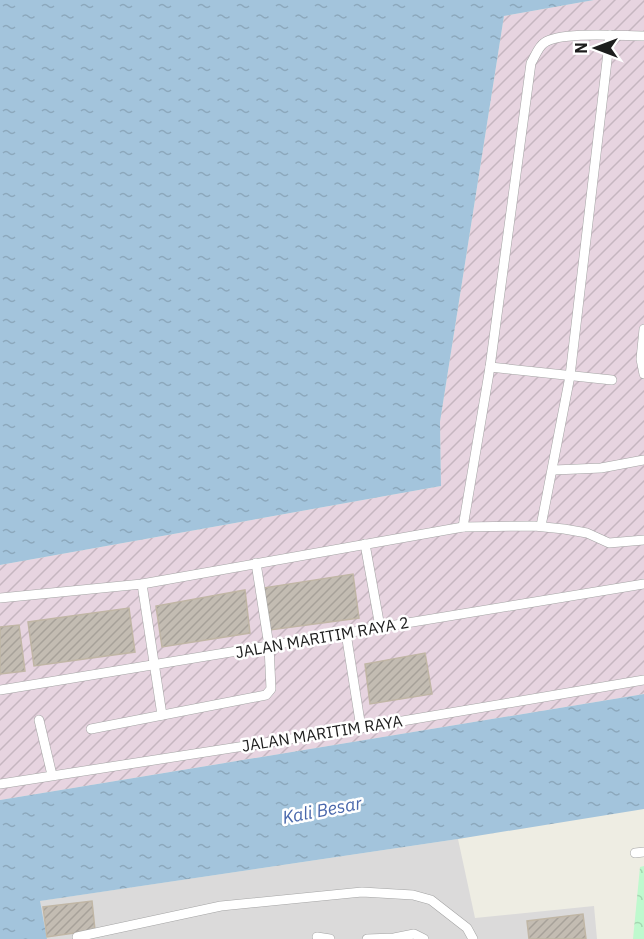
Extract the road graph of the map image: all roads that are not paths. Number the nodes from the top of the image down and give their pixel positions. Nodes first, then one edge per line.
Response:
1 (610, 35) junction
2 (644, 36) edge
3 (644, 329) edge
4 (490, 367) junction
5 (643, 374) edge
6 (570, 376) junction
7 (612, 380) dead end
8 (644, 460) edge
9 (554, 470) junction
10 (542, 526) junction
11 (463, 527) junction
12 (644, 540) edge
13 (365, 544) junction
14 (256, 563) junction
15 (142, 584) junction
16 (644, 584) edge
17 (0, 598) edge
18 (380, 627) junction
19 (346, 633) junction
20 (269, 646) junction
21 (155, 664) junction
22 (644, 680) edge
23 (0, 690) edge
24 (162, 715) junction
25 (39, 720) dead end
26 (361, 728) junction
27 (91, 729) dead end
28 (52, 775) junction
29 (0, 784) edge
30 (77, 937) dead end
31 (317, 937) dead end
32 (330, 939) edge
33 (367, 939) edge
34 (424, 939) edge
35 (473, 939) edge

1 - 2 lane
1 - 4 lane
1 - 6 lane
3 - 5 lane
4 - 6 lane
4 - 11 lane
6 - 7 lane
6 - 9 lane
8 - 9 lane
9 - 10 lane
10 - 11 lane
10 - 12 lane
11 - 13 lane
13 - 14 lane
13 - 18 lane
14 - 15 lane
14 - 20 lane
15 - 17 lane
15 - 21 lane
16 - 18 lane, JALAN MARITIM RAYA 2
18 - 19 lane, JALAN MARITIM RAYA 2
19 - 20 lane, JALAN MARITIM RAYA 2
19 - 26 lane
20 - 21 lane, JALAN MARITIM RAYA 2
20 - 24 lane
21 - 23 lane, JALAN MARITIM RAYA 2
21 - 24 lane
22 - 26 lane, JALAN MARITIM RAYA
24 - 27 lane
25 - 28 lane
26 - 28 lane, JALAN MARITIM RAYA
28 - 29 lane, JALAN MARITIM RAYA
30 - 35 lane
31 - 32 lane
33 - 34 lane

